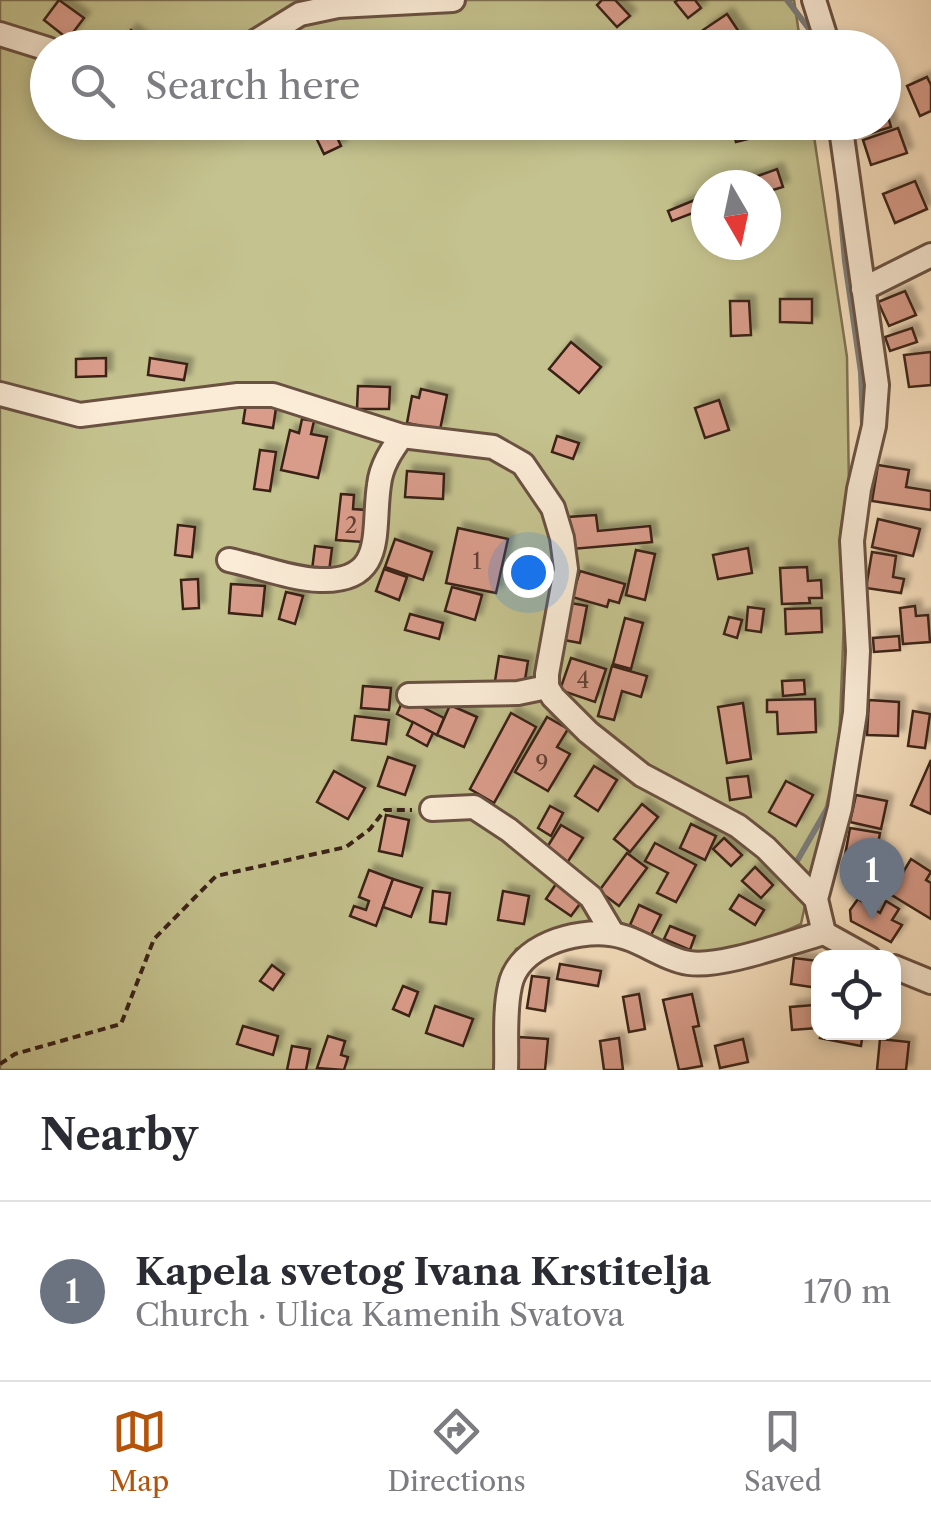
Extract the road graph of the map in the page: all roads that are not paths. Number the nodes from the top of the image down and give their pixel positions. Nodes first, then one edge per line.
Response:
1 (453, 0) edge
2 (814, 0) edge
3 (274, 30) edge
4 (823, 30) edge
5 (0, 34) edge
6 (30, 43) edge
7 (842, 140) edge
8 (931, 254) edge
9 (862, 289) junction
10 (0, 394) edge
11 (402, 436) junction
12 (228, 560) dead end
13 (547, 687) junction
14 (409, 695) dead end
15 (432, 809) road end
16 (816, 899) junction
17 (824, 933) junction
18 (613, 934) junction
19 (855, 950) edge
20 (901, 971) edge
21 (931, 982) edge
22 (506, 1070) edge

1 - 3 street
2 - 4 street
5 - 6 street
7 - 9 street
8 - 9 street
9 - 16 street
10 - 11 street
11 - 12 street
11 - 13 street
13 - 14 street
13 - 16 street
15 - 18 street
16 - 17 street
17 - 18 street
17 - 19 street
18 - 22 street
20 - 21 street

